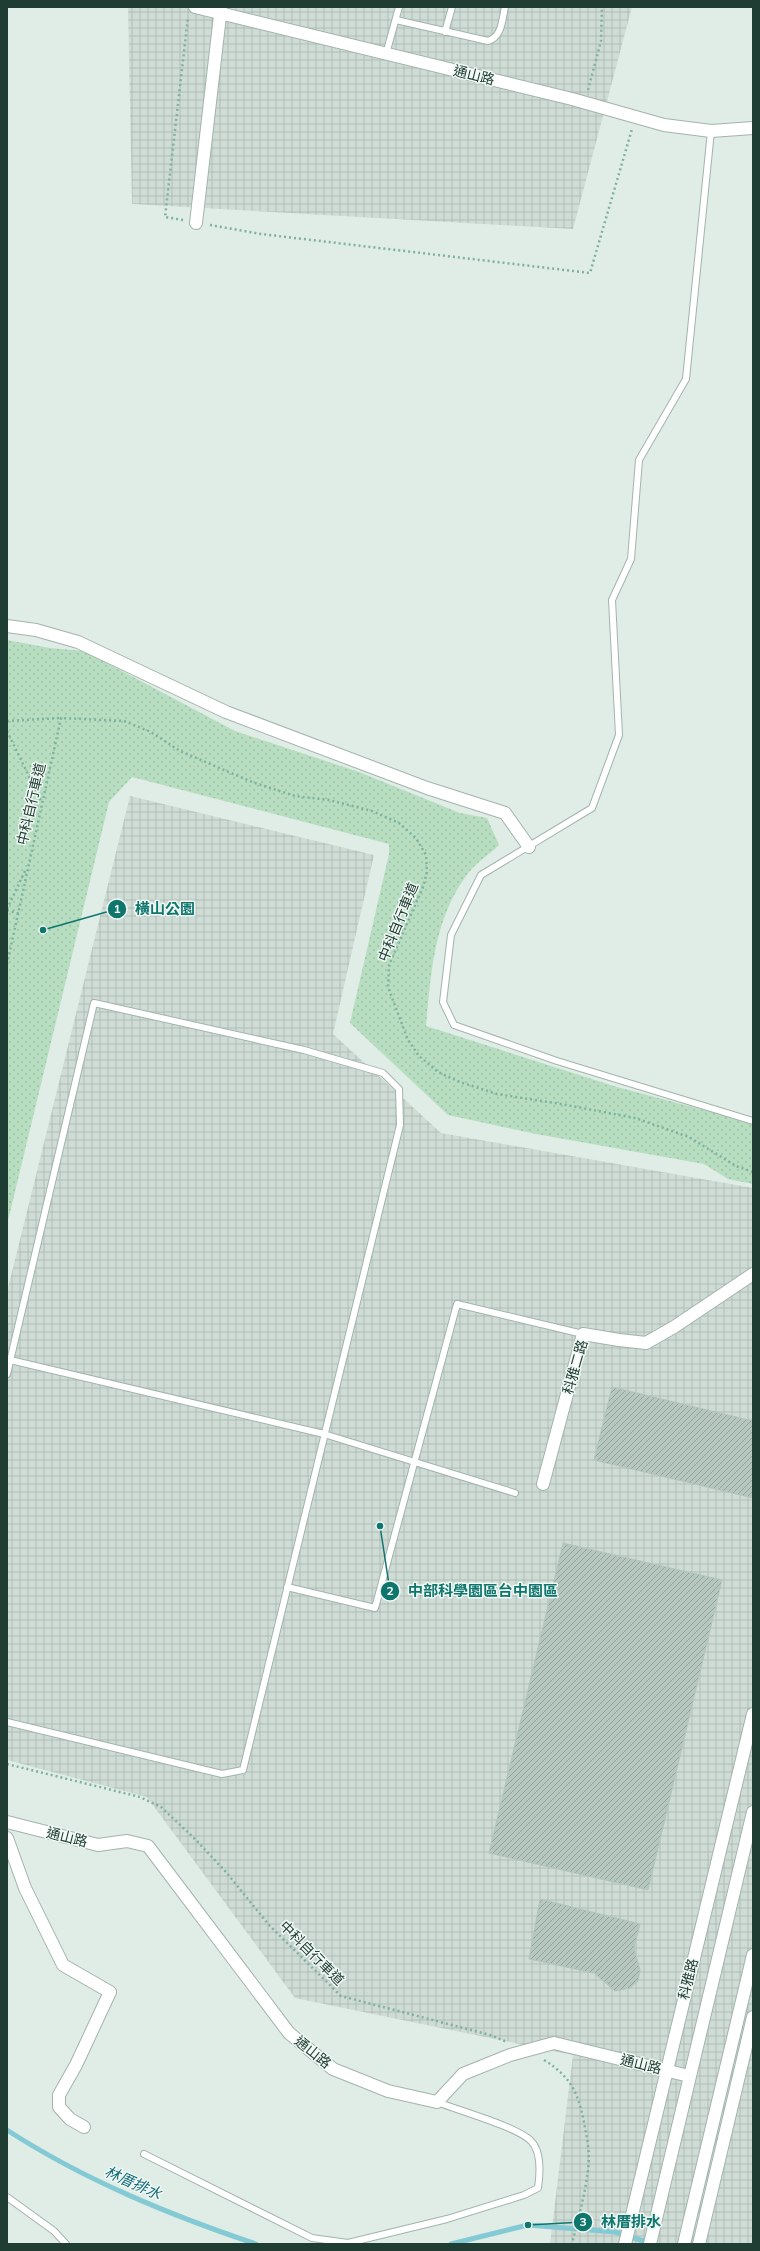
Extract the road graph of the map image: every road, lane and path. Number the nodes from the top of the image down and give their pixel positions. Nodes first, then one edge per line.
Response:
1 (399, 7) edge
2 (452, 7) edge
3 (505, 7) edge
4 (602, 7) edge
5 (192, 10) edge
6 (221, 10) edge
7 (396, 20) junction
8 (445, 32) junction
9 (386, 54) junction
10 (585, 102) junction
11 (636, 117) junction
12 (753, 128) edge
13 (711, 131) junction
14 (196, 223) junction
15 (7, 626) edge
16 (61, 718) junction
17 (7, 721) edge
18 (7, 732) edge
19 (42, 803) junction
20 (529, 847) junction
21 (26, 869) junction
22 (7, 909) edge
23 (20, 914) junction
24 (7, 964) edge
25 (753, 1120) edge
26 (753, 1172) edge
27 (751, 1277) edge
28 (583, 1334) junction
29 (10, 1360) junction
30 (7, 1374) edge
31 (324, 1434) junction
32 (415, 1462) junction
33 (543, 1484) dead end
34 (515, 1494) dead end
35 (286, 1587) junction
36 (753, 1714) edge
37 (7, 1722) edge
38 (7, 1764) edge
39 (753, 1812) edge
40 (7, 1822) edge
41 (7, 1838) edge
42 (753, 1955) edge
43 (753, 2017) edge
44 (528, 2050) junction
45 (666, 2069) junction
46 (689, 2076) junction
47 (437, 2102) junction
48 (84, 2127) dead end
49 (144, 2154) dead end
50 (7, 2197) edge
51 (66, 2244) edge
52 (572, 2244) edge
53 (625, 2244) edge
54 (650, 2244) edge
55 (684, 2244) edge
56 (699, 2244) edge

1 - 7 lane
2 - 8 lane
3 - 8 lane
4 - 10 path
5 - 6 street, 通山路
5 - 14 path
6 - 9 street, 通山路
6 - 14 street
7 - 8 lane
7 - 9 lane
9 - 10 street, 通山路
10 - 11 street, 通山路
11 - 13 street, 通山路
11 - 14 path
12 - 13 street, 通山路
13 - 20 lane
15 - 20 street
16 - 17 path, 中科自行車道
16 - 19 path, 中科自行車道
16 - 26 path, 中科自行車道
18 - 19 path
19 - 21 path, 中科自行車道
20 - 25 lane
21 - 22 path
21 - 23 path, 中科自行車道
22 - 23 path
23 - 24 path, 中科自行車道
27 - 28 street, 科雅二路
28 - 32 lane
28 - 33 street, 科雅二路
29 - 30 lane
29 - 31 lane
29 - 31 lane
31 - 32 lane
31 - 35 lane
32 - 34 lane
32 - 35 lane
35 - 37 lane
36 - 45 street, 科雅路
38 - 44 path, 中科自行車道
39 - 46 street, 科雅路
40 - 47 street, 通山路
41 - 48 street
42 - 55 street
43 - 56 street
44 - 45 street, 通山路
44 - 47 street, 通山路
44 - 52 path, 中科自行車道
45 - 46 street, 通山路
45 - 53 street, 科雅路
46 - 54 street, 科雅路
47 - 49 lane
50 - 51 lane

